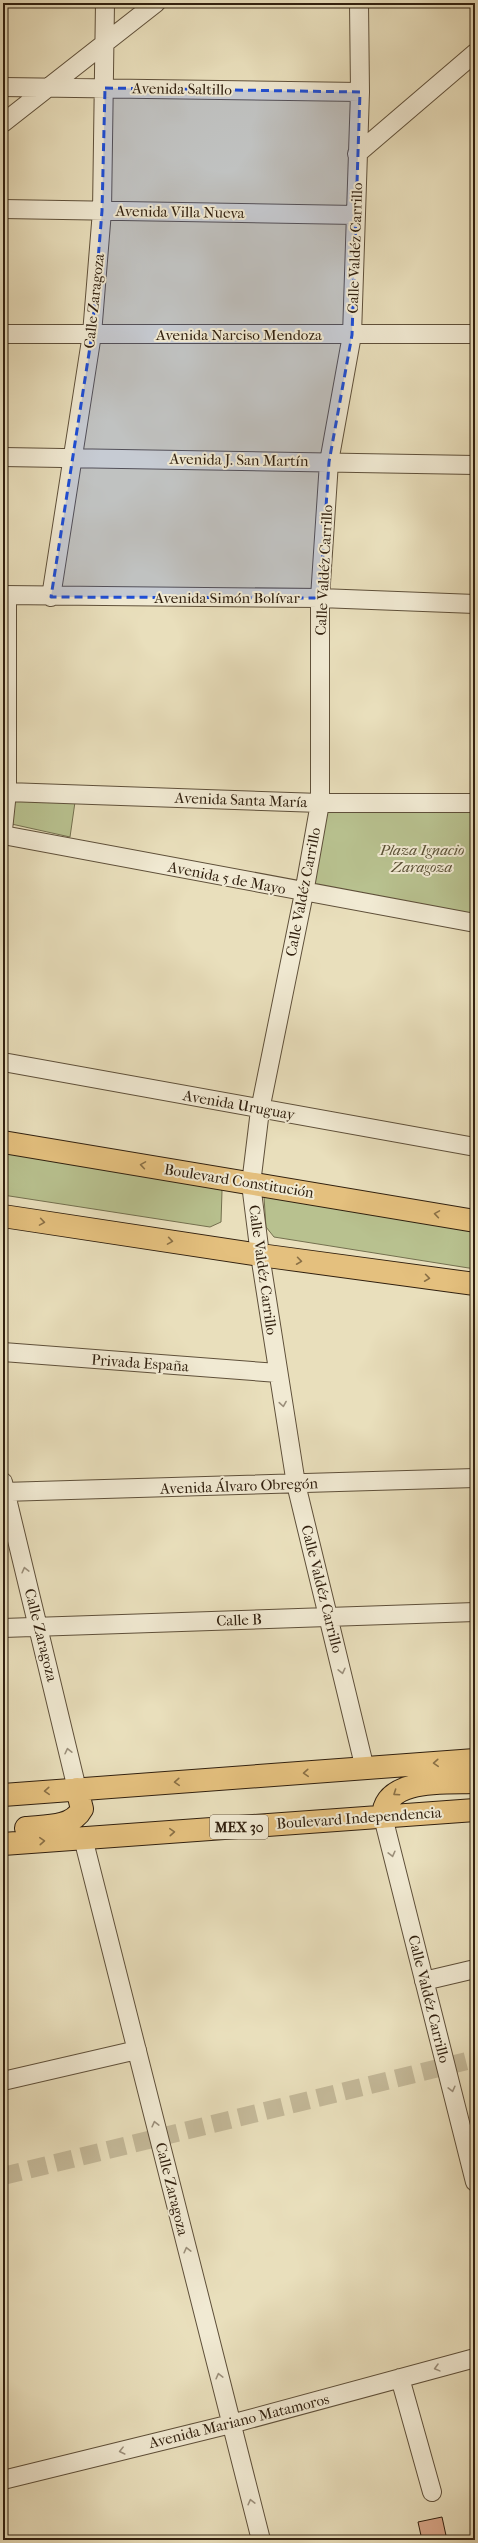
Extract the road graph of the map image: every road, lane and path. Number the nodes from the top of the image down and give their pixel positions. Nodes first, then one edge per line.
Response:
1 (106, 3) edge
2 (156, 3) edge
3 (359, 3) edge
4 (105, 43) junction
5 (475, 53) edge
6 (3, 87) edge
7 (47, 88) junction
8 (105, 88) junction
9 (360, 92) junction
10 (3, 123) edge
11 (357, 154) junction
12 (3, 209) edge
13 (102, 211) junction
14 (356, 215) junction
15 (3, 334) edge
16 (92, 334) junction
17 (475, 334) edge
18 (352, 335) junction
19 (3, 457) edge
20 (74, 457) junction
21 (329, 462) junction
22 (475, 465) edge
23 (5, 596) edge
24 (51, 597) junction
25 (320, 598) junction
26 (475, 604) edge
27 (7, 792) junction
28 (320, 803) junction
29 (475, 803) edge
30 (3, 830) edge
31 (3, 835) edge
32 (304, 893) junction
33 (475, 923) edge
34 (3, 1062) edge
35 (260, 1110) junction
36 (3, 1142) edge
37 (475, 1147) edge
38 (251, 1184) junction
39 (3, 1216) edge
40 (475, 1221) edge
41 (260, 1255) junction
42 (475, 1284) edge
43 (3, 1352) edge
44 (278, 1373) junction
45 (475, 1478) edge
46 (296, 1484) junction
47 (4, 1489) edge
48 (475, 1612) edge
49 (329, 1617) junction
50 (39, 1626) junction
51 (3, 1628) edge
52 (475, 1760) edge
53 (365, 1769) junction
54 (475, 1782) edge
55 (77, 1789) junction
56 (3, 1795) edge
57 (475, 1810) edge
58 (383, 1817) junction
59 (3, 1829) edge
60 (83, 1838) junction
61 (3, 1844) edge
62 (475, 1969) edge
63 (424, 1981) junction
64 (136, 2050) junction
65 (3, 2081) edge
66 (475, 2182) edge
67 (475, 2358) edge
68 (400, 2378) junction
69 (231, 2424) junction
70 (3, 2480) edge
71 (432, 2492) dead end
72 (261, 2540) edge

1 - 4 street, Calle Zaragoza
2 - 4 street
3 - 9 street, Calle Valdéz Carrillo
4 - 7 street
4 - 8 street, Calle Zaragoza
5 - 11 street
6 - 7 street, Avenida Saltillo
7 - 8 street, Avenida Saltillo
7 - 10 street
8 - 9 street, Avenida Saltillo
8 - 13 street, Calle Zaragoza
9 - 11 street, Calle Valdéz Carrillo
11 - 14 street, Calle Valdéz Carrillo
12 - 13 street, Avenida Villa Nueva
13 - 14 street, Avenida Villa Nueva
13 - 16 street, Calle Zaragoza
14 - 18 street, Calle Valdéz Carrillo
15 - 16 street, Avenida Narciso Mendoza
16 - 18 street, Avenida Narciso Mendoza
16 - 20 street, Calle Zaragoza
17 - 18 street, Avenida Narciso Mendoza
18 - 21 street, Calle Valdéz Carrillo
19 - 20 street, Avenida J. San Martín
20 - 21 street, Avenida J. San Martín
20 - 24 street, Calle Zaragoza
21 - 22 street, Avenida J. San Martín
21 - 25 street, Calle Valdéz Carrillo
23 - 24 street, Avenida Simón Bolívar
23 - 27 street
24 - 25 street, Avenida Simón Bolívar
25 - 26 street, Avenida Simón Bolívar
25 - 28 street, Calle Valdéz Carrillo
27 - 28 street, Avenida Santa María
27 - 30 street
28 - 29 street, Avenida Santa María
28 - 32 street, Calle Valdéz Carrillo
31 - 32 street, Avenida 5 de Mayo
32 - 33 street, Avenida 5 de Mayo
32 - 35 street, Calle Valdéz Carrillo
34 - 35 street, Avenida Uruguay
35 - 37 street, Avenida Uruguay
35 - 38 street, Calle Valdéz Carrillo
38 -> 36 main road, Boulevard Constitución
40 -> 38 main road, Boulevard Constitución
38 - 41 street, Calle Valdéz Carrillo
39 -> 41 main road
41 -> 42 main road
41 - 44 street, Calle Valdéz Carrillo
43 - 44 street, Privada España
44 -> 46 street, Calle Valdéz Carrillo
45 - 46 street, Avenida Álvaro Obregón
46 - 47 street, Avenida Álvaro Obregón
46 - 49 street, Calle Valdéz Carrillo
50 -> 47 street, Calle Zaragoza
48 - 49 street, Calle B
49 - 50 street, Calle B
49 -> 53 street, Calle Valdéz Carrillo
50 - 51 street, Calle B
55 -> 50 street, Calle Zaragoza
52 -> 53 main road
53 -> 55 main road
54 -> 58 main road
55 -> 56 main road
55 - 59 main road
57 - 58 main road, Boulevard Independencia / MEX 30
60 -> 58 main road, Boulevard Independencia / MEX 30
58 -> 63 street, Calle Valdéz Carrillo
61 -> 60 main road, Boulevard Independencia / MEX 30
60 - 64 street, Calle Zaragoza
62 - 63 street
63 -> 66 street, Calle Valdéz Carrillo
64 - 65 street
69 -> 64 street, Calle Zaragoza
67 -> 68 street, Avenida Mariano Matamoros
68 - 69 street, Avenida Mariano Matamoros
68 - 71 street
69 -> 70 street, Avenida Mariano Matamoros
72 -> 69 street, Calle Zaragoza

